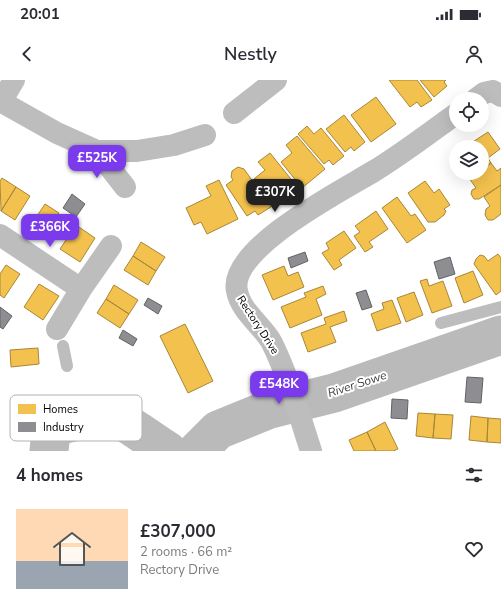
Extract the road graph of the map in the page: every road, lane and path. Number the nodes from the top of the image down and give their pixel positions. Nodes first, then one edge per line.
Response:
1 (14, 80) edge
2 (276, 80) edge
3 (1, 102) edge
4 (234, 113) dead end
5 (449, 119) edge
6 (206, 134) dead end
7 (97, 151) junction
8 (125, 187) dead end
9 (0, 235) edge
10 (111, 246) dead end
11 (81, 289) junction
12 (501, 307) edge
13 (441, 323) dead end
14 (60, 337) joint
15 (68, 366) dead end
16 (311, 451) edge

1 - 3 street
2 - 4 street
3 - 7 street
5 - 16 street, Rectory Drive
6 - 7 street
7 - 8 street
9 - 11 street
10 - 11 street
11 - 14 street
12 - 13 lane
14 - 15 lane

